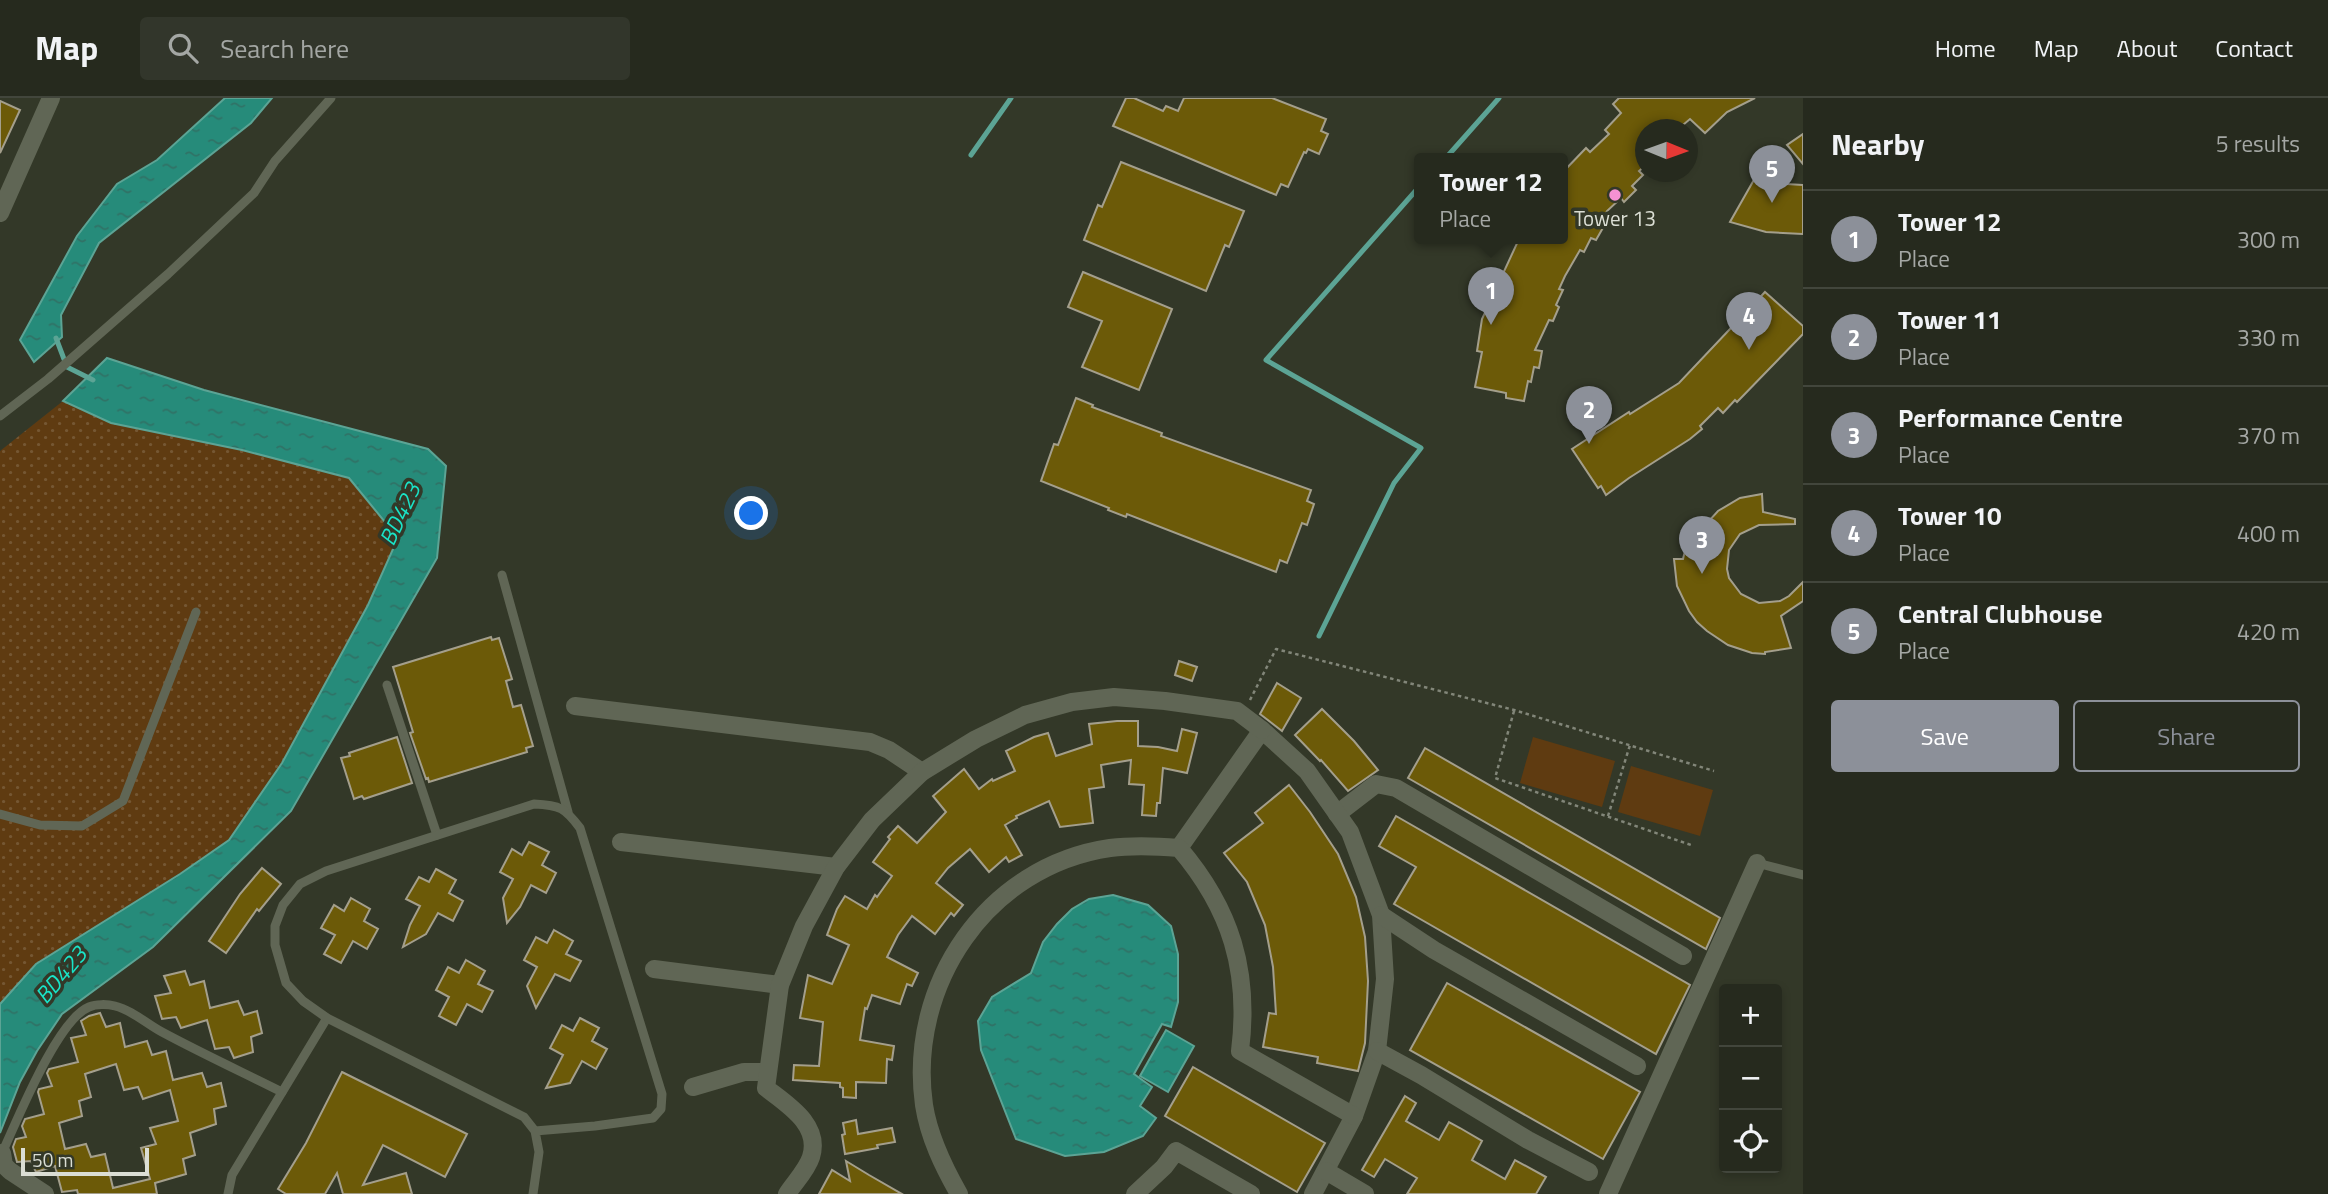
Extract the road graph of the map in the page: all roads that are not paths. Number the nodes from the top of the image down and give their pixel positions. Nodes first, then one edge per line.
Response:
1 (51, 98) edge
2 (331, 98) edge
3 (0, 213) edge
4 (0, 416) edge
5 (502, 575) dead end
6 (196, 612) dead end
7 (387, 685) dead end
8 (575, 706) dead end
9 (1262, 730) junction
10 (922, 772) junction
11 (568, 812) junction
12 (0, 814) edge
13 (1337, 814) junction
14 (437, 835) junction
15 (621, 842) dead end
16 (1179, 848) junction
17 (1757, 863) joint
18 (836, 867) junction
19 (1803, 875) edge
20 (1381, 915) junction
21 (1683, 956) dead end
22 (654, 969) dead end
23 (780, 985) junction
24 (327, 1018) junction
25 (1377, 1051) junction
26 (1637, 1066) dead end
27 (767, 1072) junction
28 (693, 1087) dead end
29 (282, 1092) junction
30 (1354, 1116) junction
31 (535, 1131) junction
32 (2, 1153) edge
33 (1326, 1171) junction
34 (1589, 1172) dead end
35 (46, 1194) edge
36 (228, 1194) edge
37 (533, 1194) edge
38 (786, 1194) edge
39 (959, 1194) edge
40 (1135, 1194) edge
41 (1251, 1194) edge
42 (1313, 1194) edge
43 (1365, 1194) edge
44 (1608, 1194) edge

1 - 3 street
2 - 4 lane
5 - 11 lane
6 - 12 lane
7 - 14 lane
8 - 10 street
9 - 10 street
9 - 13 street
9 - 16 street
10 - 18 street
11 - 14 lane
11 - 31 lane
13 - 20 street
13 - 21 street
14 - 24 lane
15 - 18 street
16 - 30 street
16 - 39 street
17 - 19 lane
17 - 44 street
18 - 23 street
20 - 25 street
20 - 26 street
22 - 23 street
23 - 27 street
24 - 29 lane
24 - 31 lane
25 - 30 street
25 - 34 street
27 - 28 street
27 - 38 street
29 - 32 lane
29 - 36 lane
30 - 33 street
31 - 37 lane
32 - 35 street
33 - 42 street
33 - 43 street
40 - 41 street

